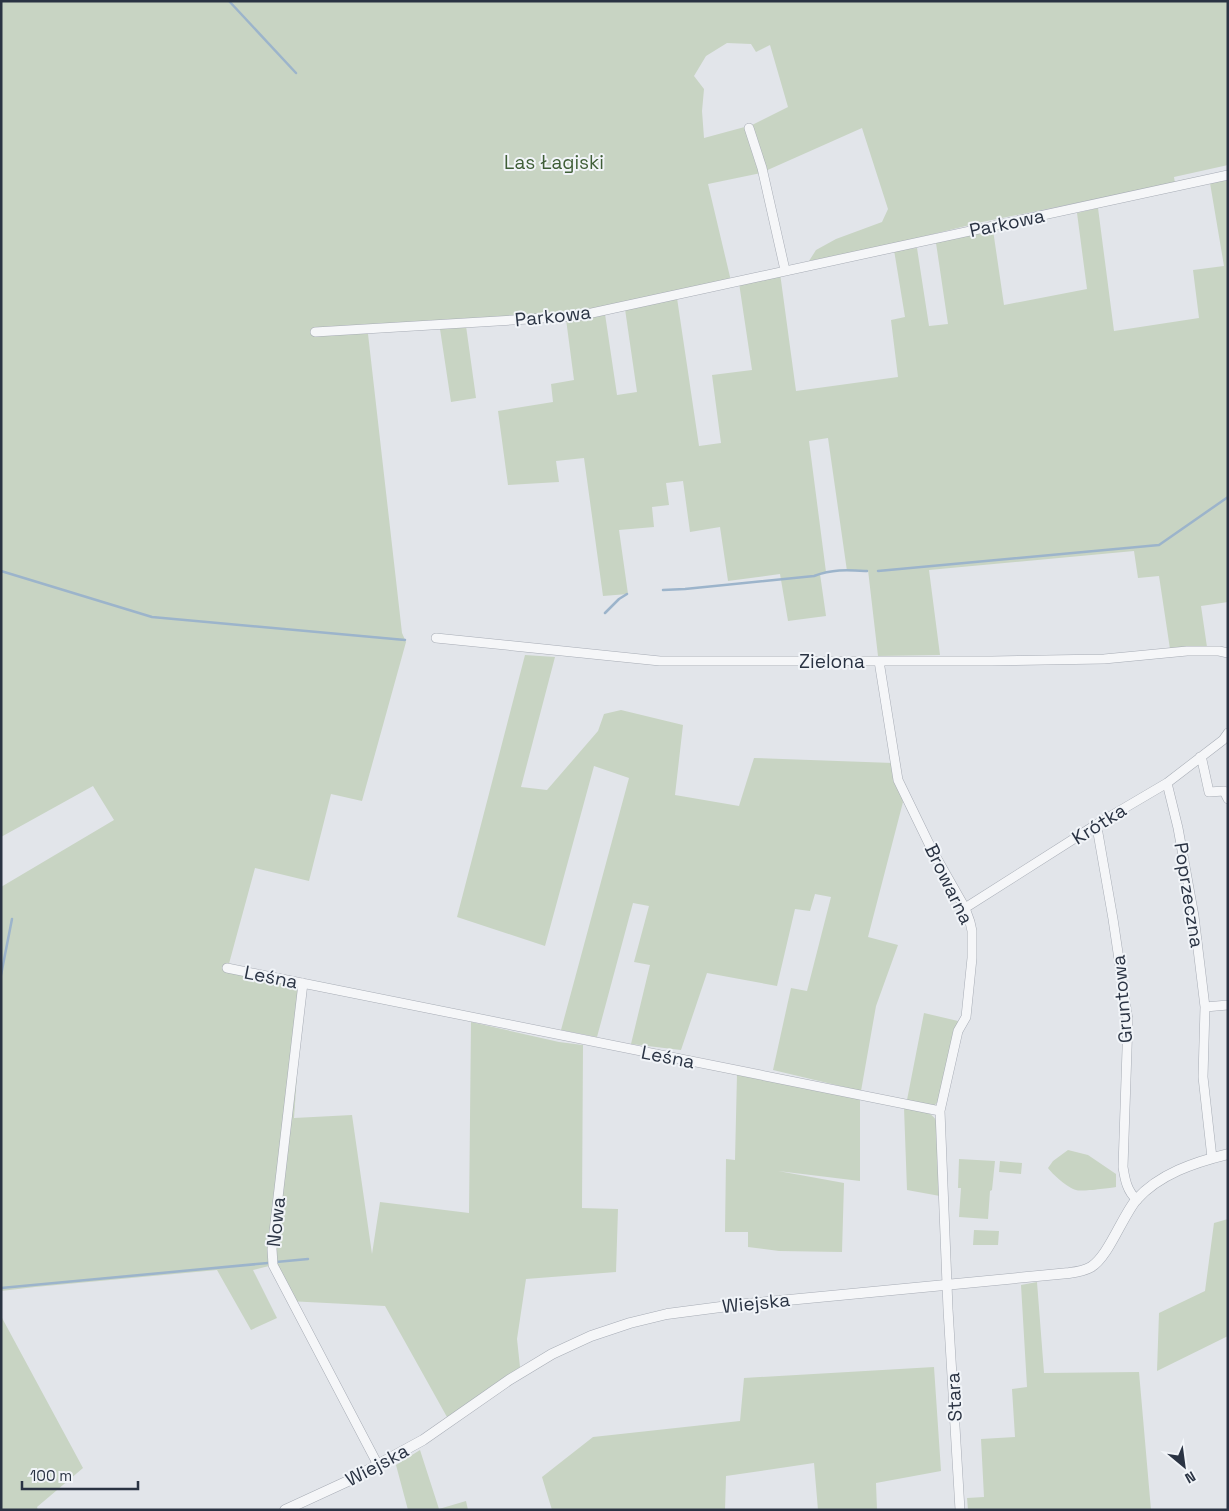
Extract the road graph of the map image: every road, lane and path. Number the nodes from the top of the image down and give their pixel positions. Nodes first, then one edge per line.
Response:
1 (749, 128) dead end
2 (1228, 175) edge
3 (785, 270) junction
4 (316, 332) dead end
5 (436, 638) dead end
6 (1228, 653) edge
7 (879, 660) junction
8 (1228, 734) edge
9 (1200, 757) junction
10 (1167, 783) junction
11 (1228, 799) edge
12 (1094, 826) junction
13 (964, 908) junction
14 (227, 968) dead end
15 (303, 983) junction
16 (1228, 1005) edge
17 (1206, 1007) junction
18 (940, 1111) junction
19 (1228, 1154) edge
20 (1212, 1158) junction
21 (1137, 1200) junction
22 (948, 1284) junction
23 (378, 1465) junction
24 (285, 1510) edge
25 (960, 1510) edge

1 - 3 street
2 - 3 street, Parkowa
3 - 4 street, Parkowa
5 - 7 street, Zielona
6 - 7 street, Zielona
7 - 13 street, Browarna
8 - 9 street, Krótka
9 - 10 street, Krótka
9 - 11 street
10 - 12 street, Krótka
10 - 17 street, Poprzeczna
12 - 13 street, Krótka
12 - 21 street, Gruntowa
13 - 18 street, Browarna
14 - 15 street, Leśna
15 - 18 street, Leśna
15 - 23 street, Nowa
16 - 17 street
17 - 20 street, Poprzeczna
18 - 22 street
19 - 20 street, Wiejska
20 - 21 street, Wiejska
21 - 22 street, Wiejska
22 - 23 street, Wiejska
22 - 25 street, Stara
23 - 24 street, Wiejska

